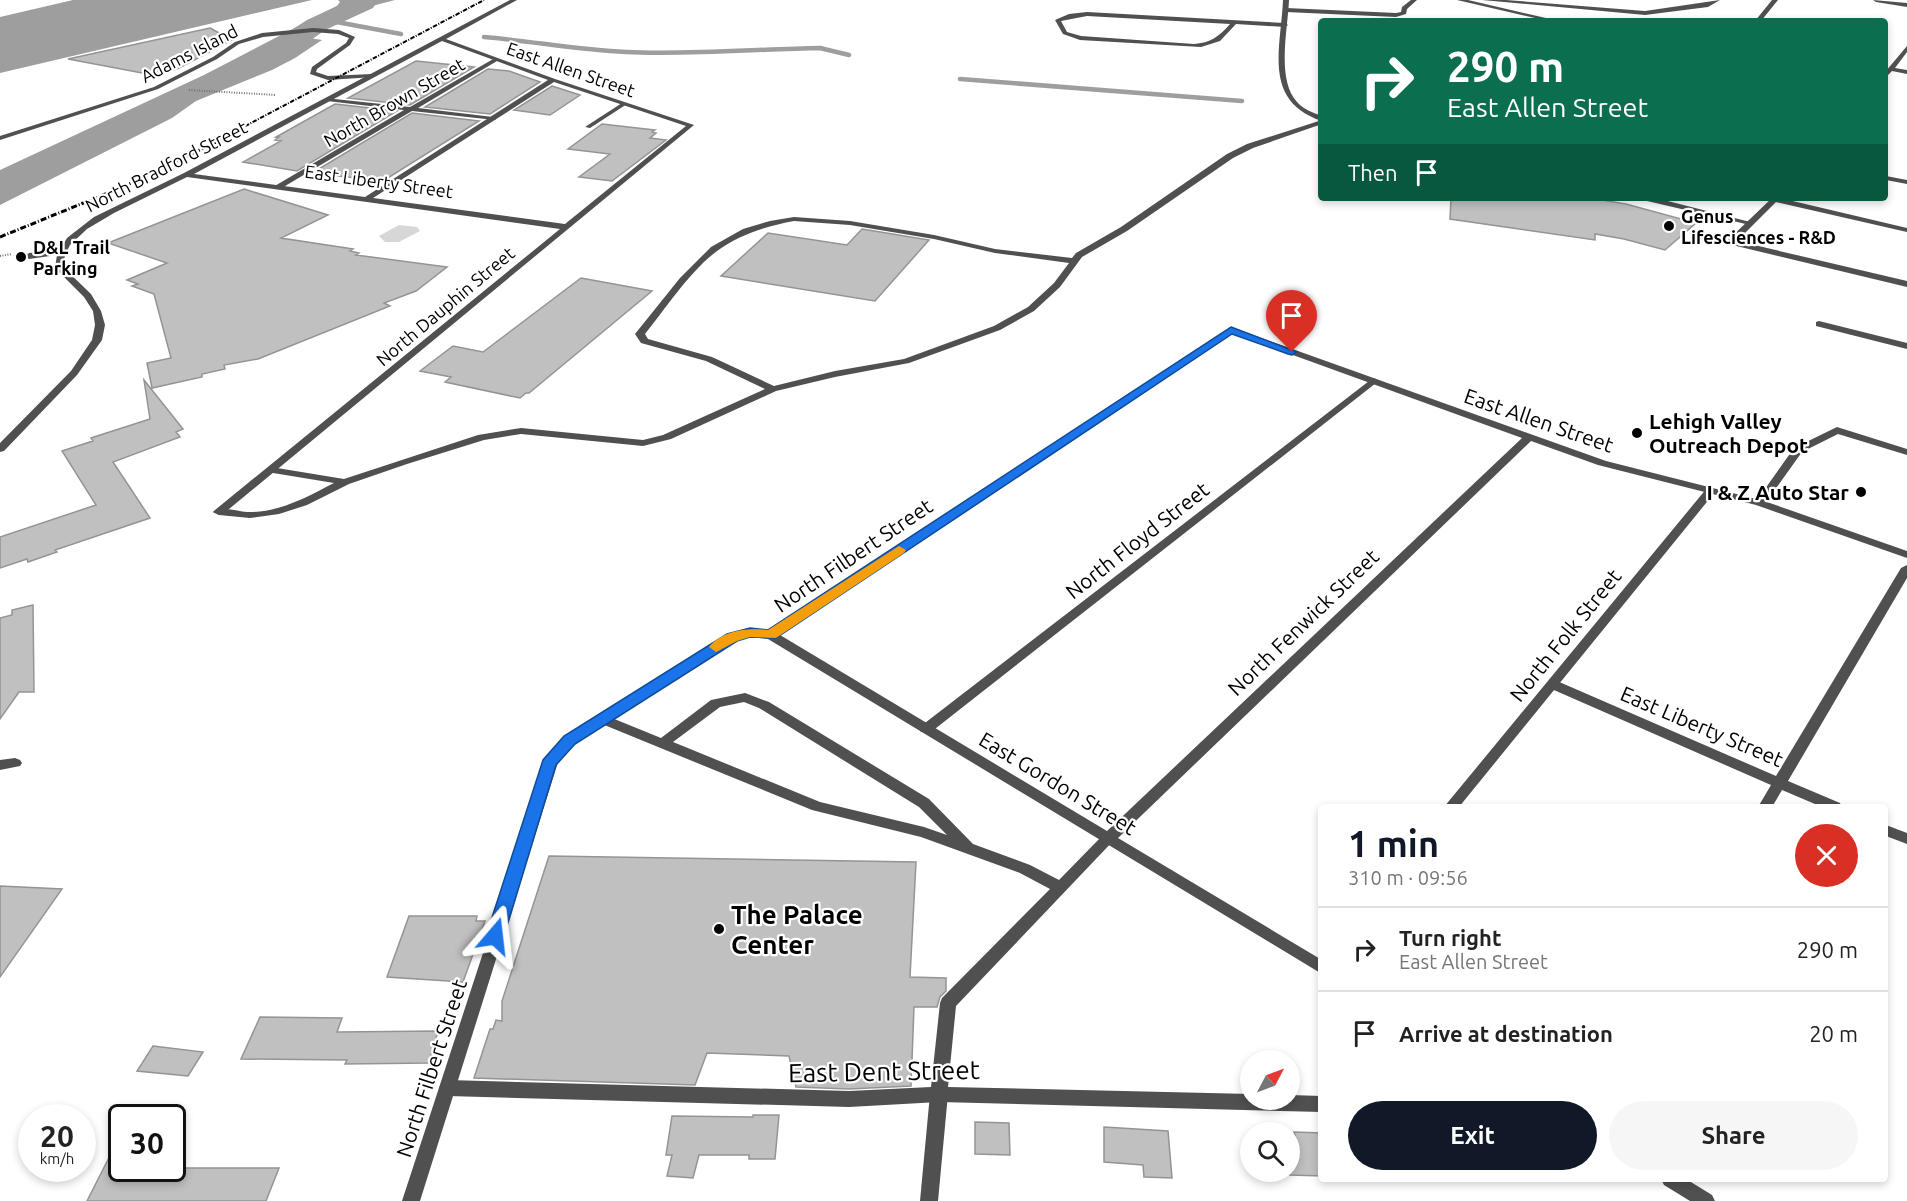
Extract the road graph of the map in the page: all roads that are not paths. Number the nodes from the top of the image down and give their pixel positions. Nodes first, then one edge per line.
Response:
1 (514, 0) edge
2 (1286, 0) edge
3 (1414, 0) edge
4 (1460, 0) edge
5 (1485, 0) edge
6 (1528, 0) edge
7 (1717, 0) edge
8 (1775, 0) edge
9 (1876, 0) edge
10 (1551, 5) junction
11 (1907, 5) edge
12 (1286, 10) junction
13 (1542, 18) edge
14 (1760, 18) edge
15 (1235, 22) junction
16 (1285, 25) junction
17 (442, 39) junction
18 (1907, 48) edge
19 (495, 60) junction
20 (1891, 69) junction
21 (1907, 72) edge
22 (1888, 73) edge
23 (372, 76) junction
24 (553, 80) junction
25 (327, 99) junction
26 (624, 104) junction
27 (411, 109) junction
28 (1318, 118) edge
29 (493, 119) junction
30 (1318, 121) edge
31 (692, 125) joint
32 (588, 127) dead end
33 (0, 138) edge
34 (187, 175) junction
35 (1888, 178) edge
36 (1907, 182) edge
37 (277, 187) junction
38 (367, 199) junction
39 (1654, 201) edge
40 (1770, 201) edge
41 (1786, 201) edge
42 (1750, 223) junction
43 (566, 227) junction
44 (1907, 230) edge
45 (62, 252) junction
46 (29, 256) dead end
47 (1073, 261) junction
48 (1907, 284) edge
49 (1819, 324) dead end
50 (1231, 330) joint
51 (1907, 346) edge
52 (1373, 381) junction
53 (773, 389) junction
54 (1529, 437) junction
55 (0, 449) edge
56 (1907, 452) edge
57 (272, 470) junction
58 (345, 482) junction
59 (1711, 490) junction
60 (1760, 503) junction
61 (1907, 555) edge
62 (1907, 568) edge
63 (771, 635) junction
64 (1552, 684) junction
65 (602, 719) junction
66 (926, 729) junction
67 (663, 743) junction
68 (15, 763) dead end
69 (0, 765) edge
70 (1779, 782) junction
71 (1453, 804) edge
72 (1767, 804) edge
73 (1828, 804) edge
74 (1888, 831) edge
75 (1108, 839) junction
76 (1907, 839) edge
77 (969, 848) junction
78 (1061, 888) junction
79 (1318, 965) edge
80 (448, 1088) junction
81 (939, 1094) junction
82 (1318, 1104) edge
83 (1675, 1182) edge
84 (411, 1201) edge
85 (929, 1201) edge
86 (1706, 1201) edge

1 - 17 street, North Bradford Street
2 - 12 street
3 - 12 street
4 - 13 street
5 - 10 street
6 - 10 street
7 - 10 street
8 - 14 street
9 - 11 street
12 - 16 street
15 - 15 street
15 - 16 street
16 - 28 street
17 - 19 street, East Allen Street
17 - 23 street, North Bradford Street
18 - 20 street
19 - 24 street, East Allen Street
19 - 27 street, North Brown Street
20 - 21 street
20 - 22 street
23 - 25 street, North Bradford Street
23 - 33 street, Adams Island
24 - 26 street, East Allen Street
24 - 29 street
25 - 27 street
25 - 34 street, North Bradford Street
26 - 31 street, East Allen Street
26 - 32 street
27 - 29 street
27 - 37 street, North Brown Street
29 - 38 street
30 - 47 street
31 - 43 street, North Dauphin Street
34 - 37 street, East Liberty Street
34 - 45 street, North Bradford Street
35 - 36 street
37 - 38 street, East Liberty Street
38 - 43 street, East Liberty Street
39 - 42 street
40 - 42 street
41 - 44 street
42 - 48 street
43 - 57 street, North Dauphin Street
45 - 46 street
45 - 55 street
47 - 53 street
47 - 53 street
49 - 51 street
50 - 52 street, East Allen Street
50 - 63 street, North Filbert Street
52 - 54 street, East Allen Street
52 - 66 street, North Floyd Street
53 - 58 street
54 - 59 street, East Allen Street
54 - 75 street, North Fenwick Street
56 - 60 street
57 - 58 street
57 - 58 street, North Dauphin Street
59 - 60 street, East Allen Street
59 - 64 street, North Folk Street
60 - 61 street, East Allen Street
62 - 70 street
63 - 65 street, North Filbert Street
63 - 66 street, East Gordon Street
64 - 70 street, East Liberty Street
64 - 71 street, North Folk Street
65 - 67 street
65 - 80 street, North Filbert Street
66 - 75 street, East Gordon Street
67 - 77 street
67 - 77 street
68 - 69 street
70 - 72 street
70 - 73 street, East Liberty Street
74 - 76 street
75 - 78 street, North Fenwick Street
75 - 79 street, East Gordon Street
77 - 78 street
78 - 81 street, North Fenwick Street
80 - 81 street, East Dent Street
80 - 84 street, North Filbert Street
81 - 82 street, East Dent Street
81 - 85 street
83 - 86 street

